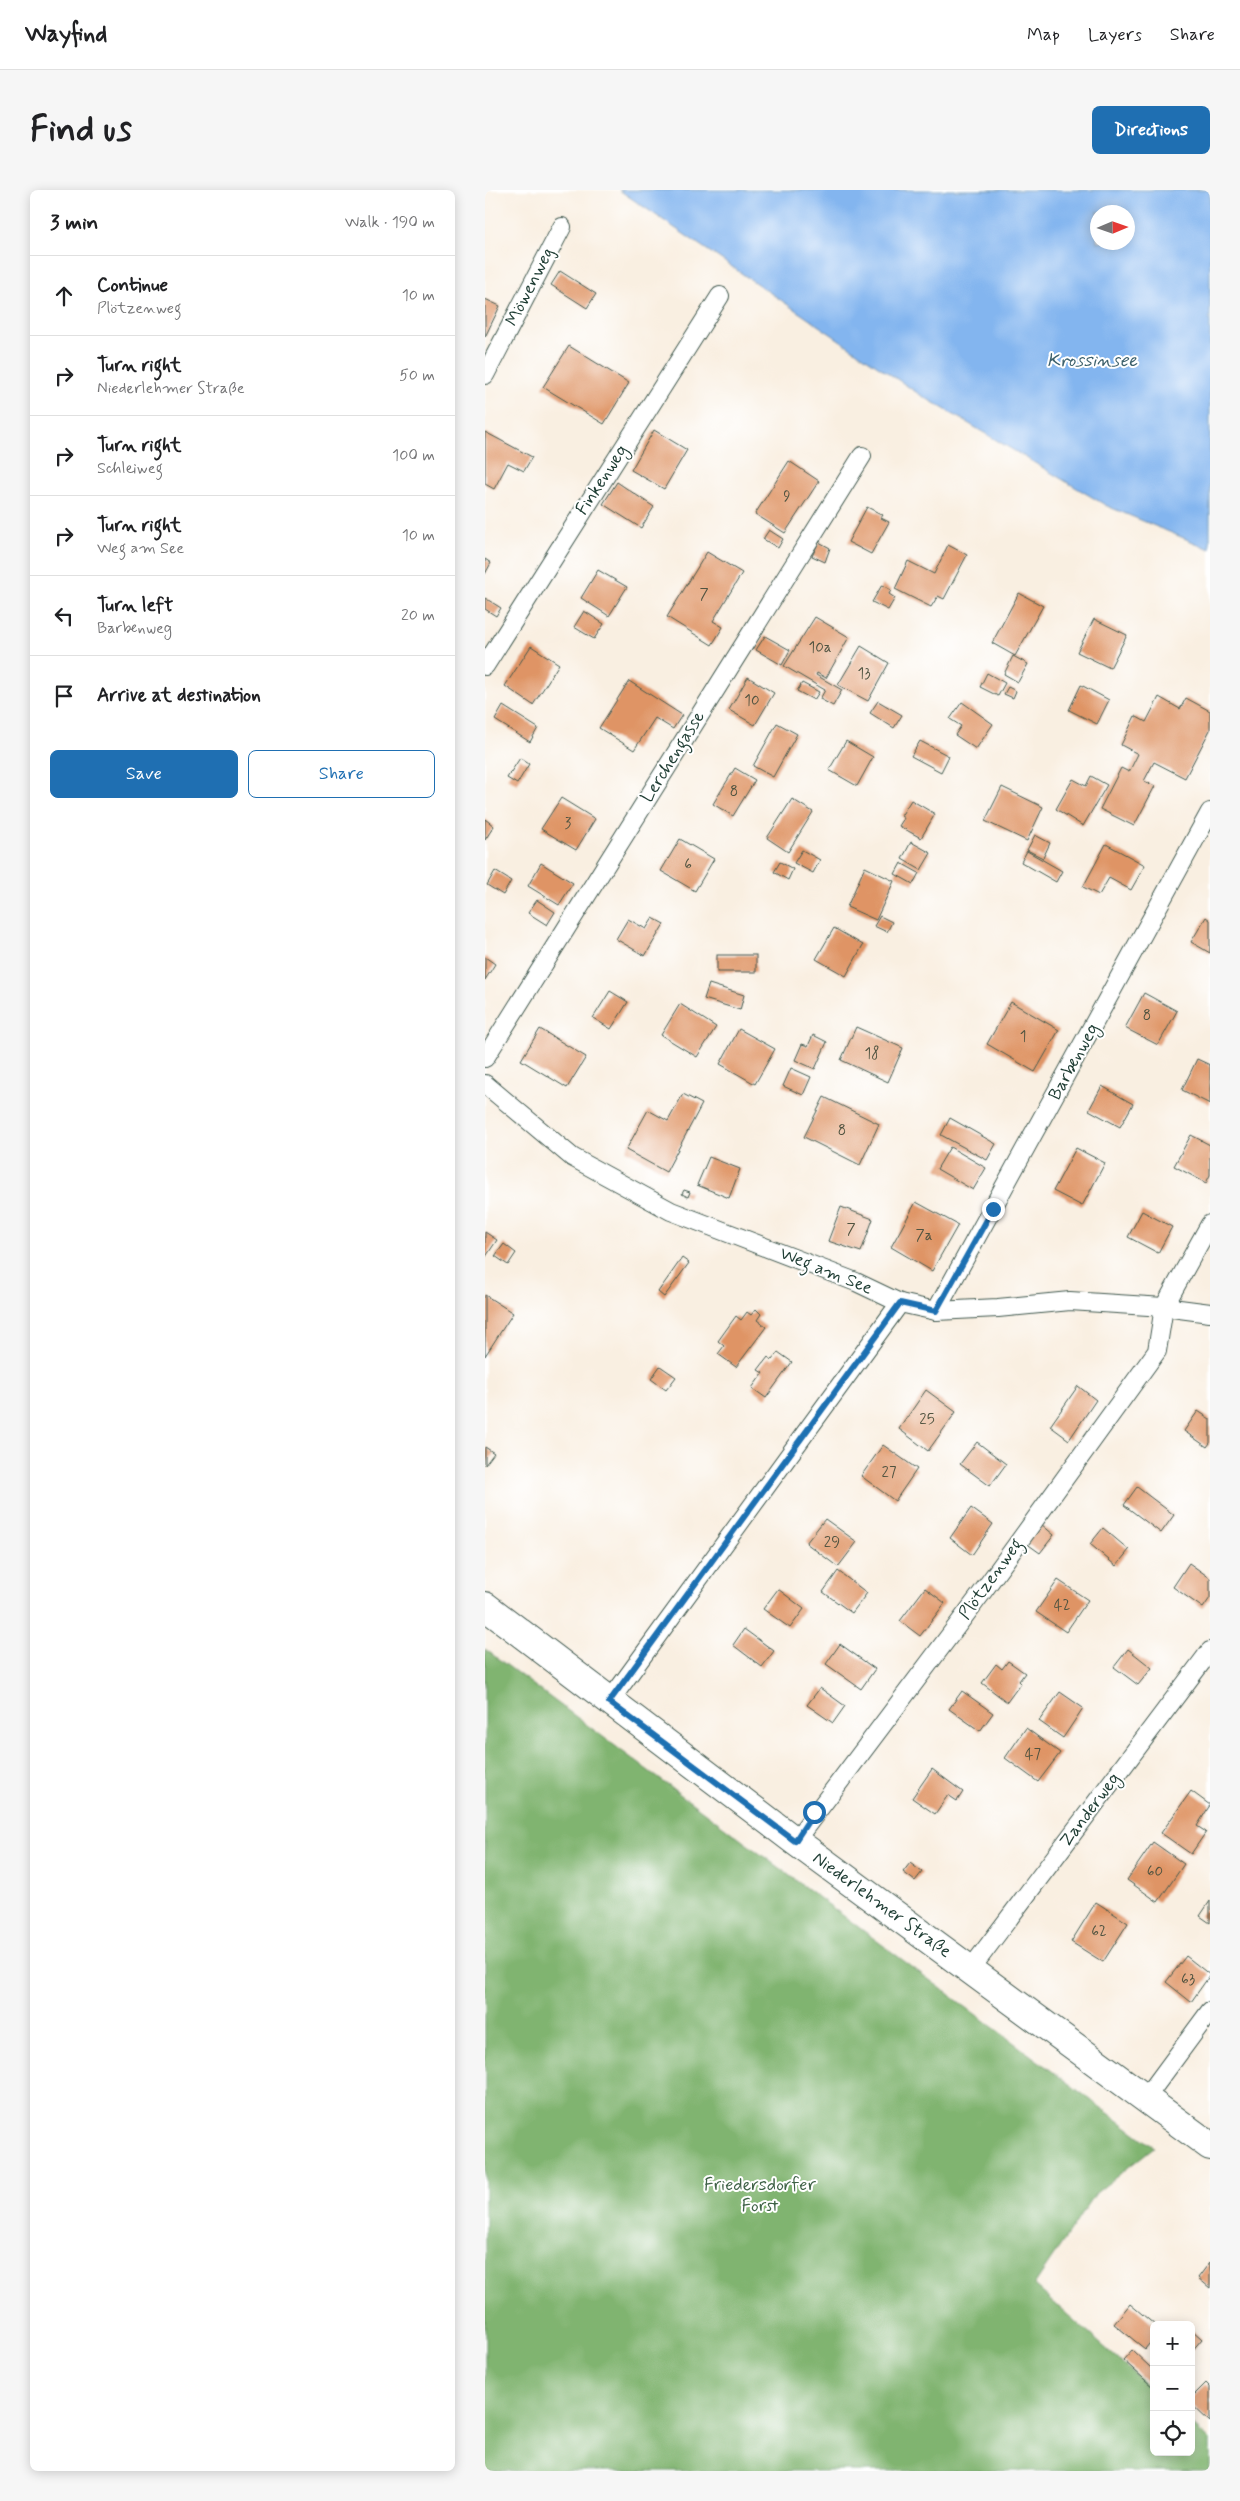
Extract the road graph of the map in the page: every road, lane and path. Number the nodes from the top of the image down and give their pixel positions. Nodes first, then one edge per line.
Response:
1 (562, 227) dead end
2 (720, 296) dead end
3 (485, 375) edge
4 (862, 456) dead end
5 (485, 666) edge
6 (1210, 812) edge
7 (485, 1058) edge
8 (485, 1084) edge
9 (1210, 1224) edge
10 (900, 1303) junction
11 (1165, 1307) junction
12 (936, 1311) junction
13 (1210, 1313) edge
14 (485, 1606) edge
15 (1210, 1651) edge
16 (609, 1702) junction
17 (795, 1841) junction
18 (970, 1970) junction
19 (1210, 2011) edge
20 (1145, 2099) junction
21 (1210, 2146) edge

1 - 3 lane, Möwenweg
2 - 5 lane, Finkenweg
4 - 7 lane, Lerchengasse
6 - 12 lane, Barbenweg
8 - 10 lane, Weg am See
9 - 11 lane, Plötzenweg
10 - 12 lane, Weg am See
10 - 16 lane
11 - 12 lane, Weg am See
11 - 13 lane, Weg am See
11 - 17 lane, Plötzenweg
14 - 16 main road, Niederlehmer Straße
15 - 18 lane, Zanderweg
16 - 17 main road, Niederlehmer Straße
17 - 18 main road, Niederlehmer Straße
18 - 20 main road, Niederlehmer Straße
19 - 20 lane
20 - 21 main road, Niederlehmer Straße

